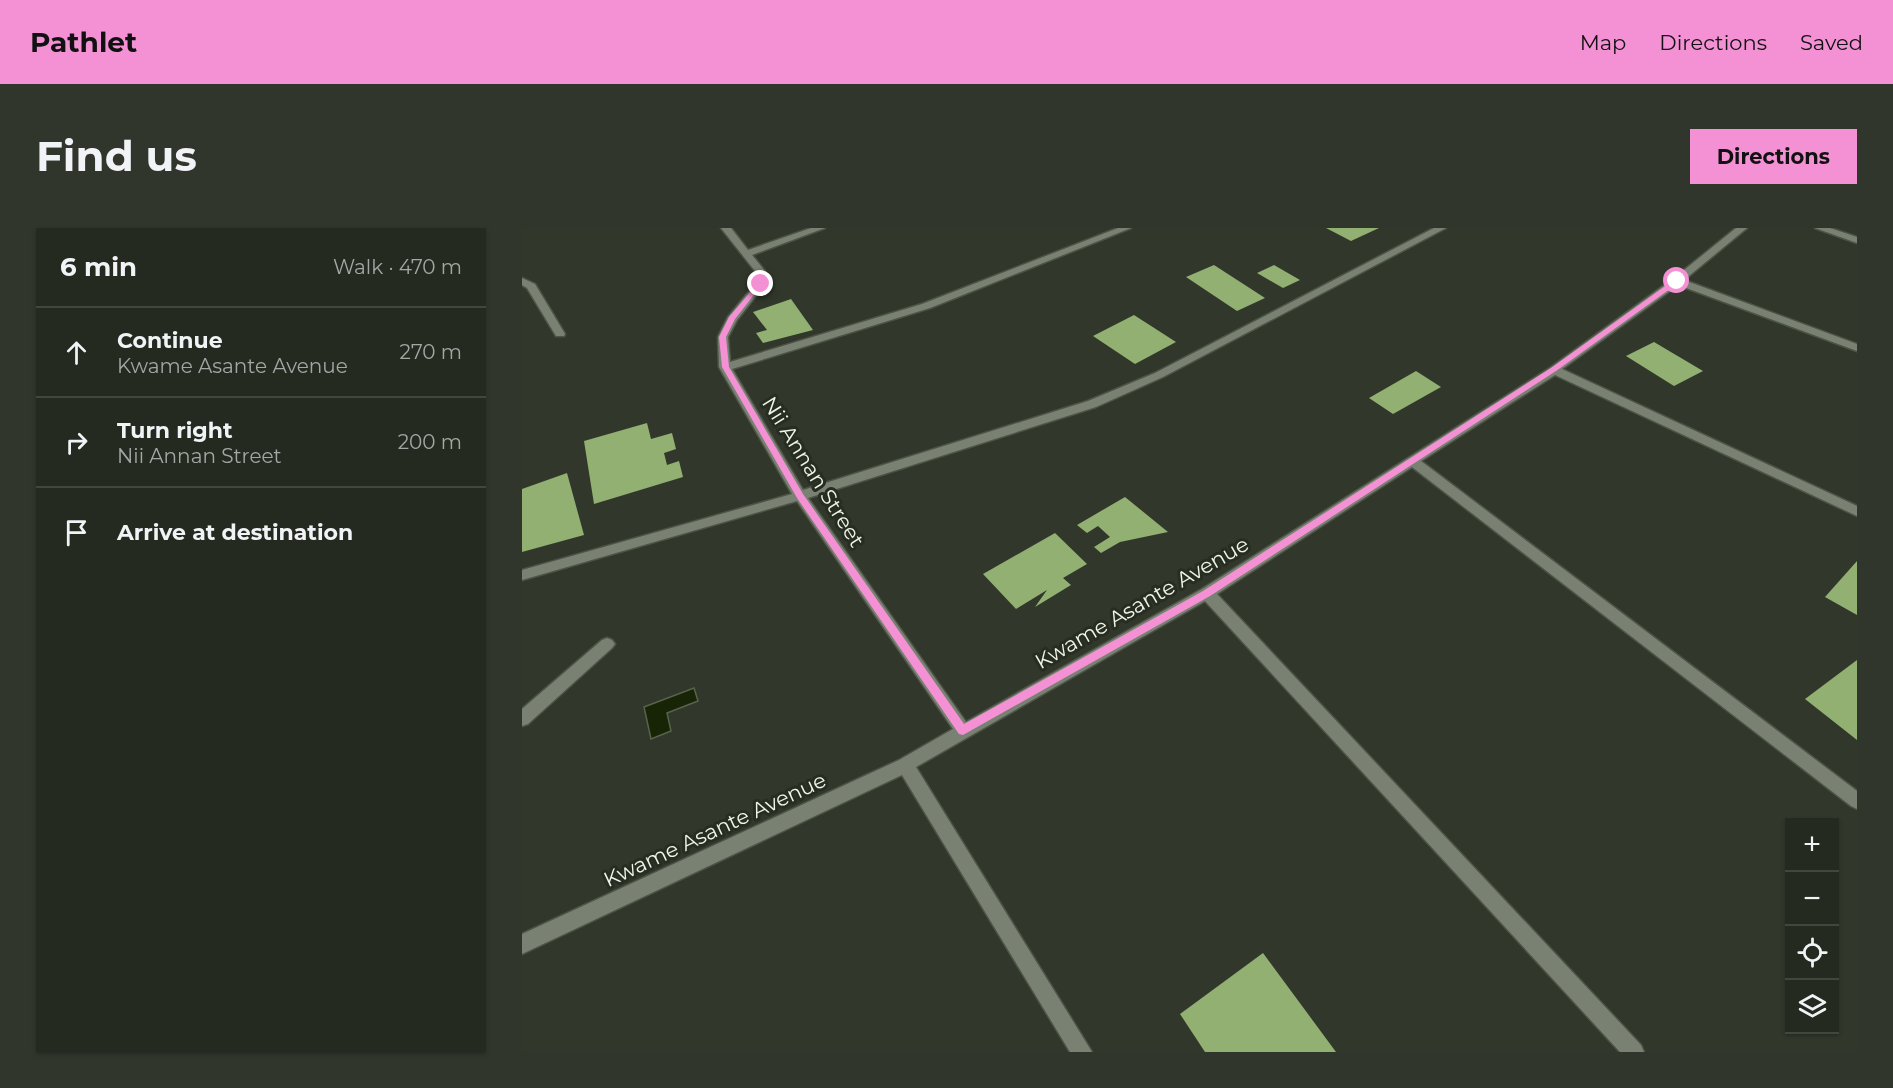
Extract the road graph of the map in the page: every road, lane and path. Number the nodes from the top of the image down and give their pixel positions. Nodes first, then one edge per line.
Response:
1 (726, 228) edge
2 (820, 228) edge
3 (1126, 228) edge
4 (1440, 228) edge
5 (1742, 228) edge
6 (1820, 228) edge
7 (1857, 240) edge
8 (748, 253) junction
9 (522, 281) edge
10 (1677, 281) junction
11 (560, 334) dead end
12 (1857, 348) edge
13 (725, 367) junction
14 (1554, 370) junction
15 (1413, 461) junction
16 (800, 496) junction
17 (1857, 511) edge
18 (522, 575) edge
19 (1207, 593) junction
20 (607, 644) dead end
21 (522, 719) edge
22 (963, 730) junction
23 (905, 765) junction
24 (1857, 801) edge
25 (522, 944) edge
26 (1082, 1052) edge
27 (1634, 1052) edge

1 - 8 street, Nii Annan Street
2 - 8 street
3 - 13 street
4 - 16 street
5 - 10 street, Kwame Asante Avenue
6 - 7 street
8 - 13 street, Nii Annan Street
9 - 11 street
10 - 12 street
10 - 14 street, Kwame Asante Avenue
13 - 16 street, Nii Annan Street
14 - 15 street, Kwame Asante Avenue
14 - 17 street
15 - 19 street, Kwame Asante Avenue
15 - 24 street
16 - 18 street
16 - 22 street, Nii Annan Street
19 - 22 street, Kwame Asante Avenue
19 - 27 street
20 - 21 street
22 - 23 street, Kwame Asante Avenue
23 - 25 street, Kwame Asante Avenue
23 - 26 street

